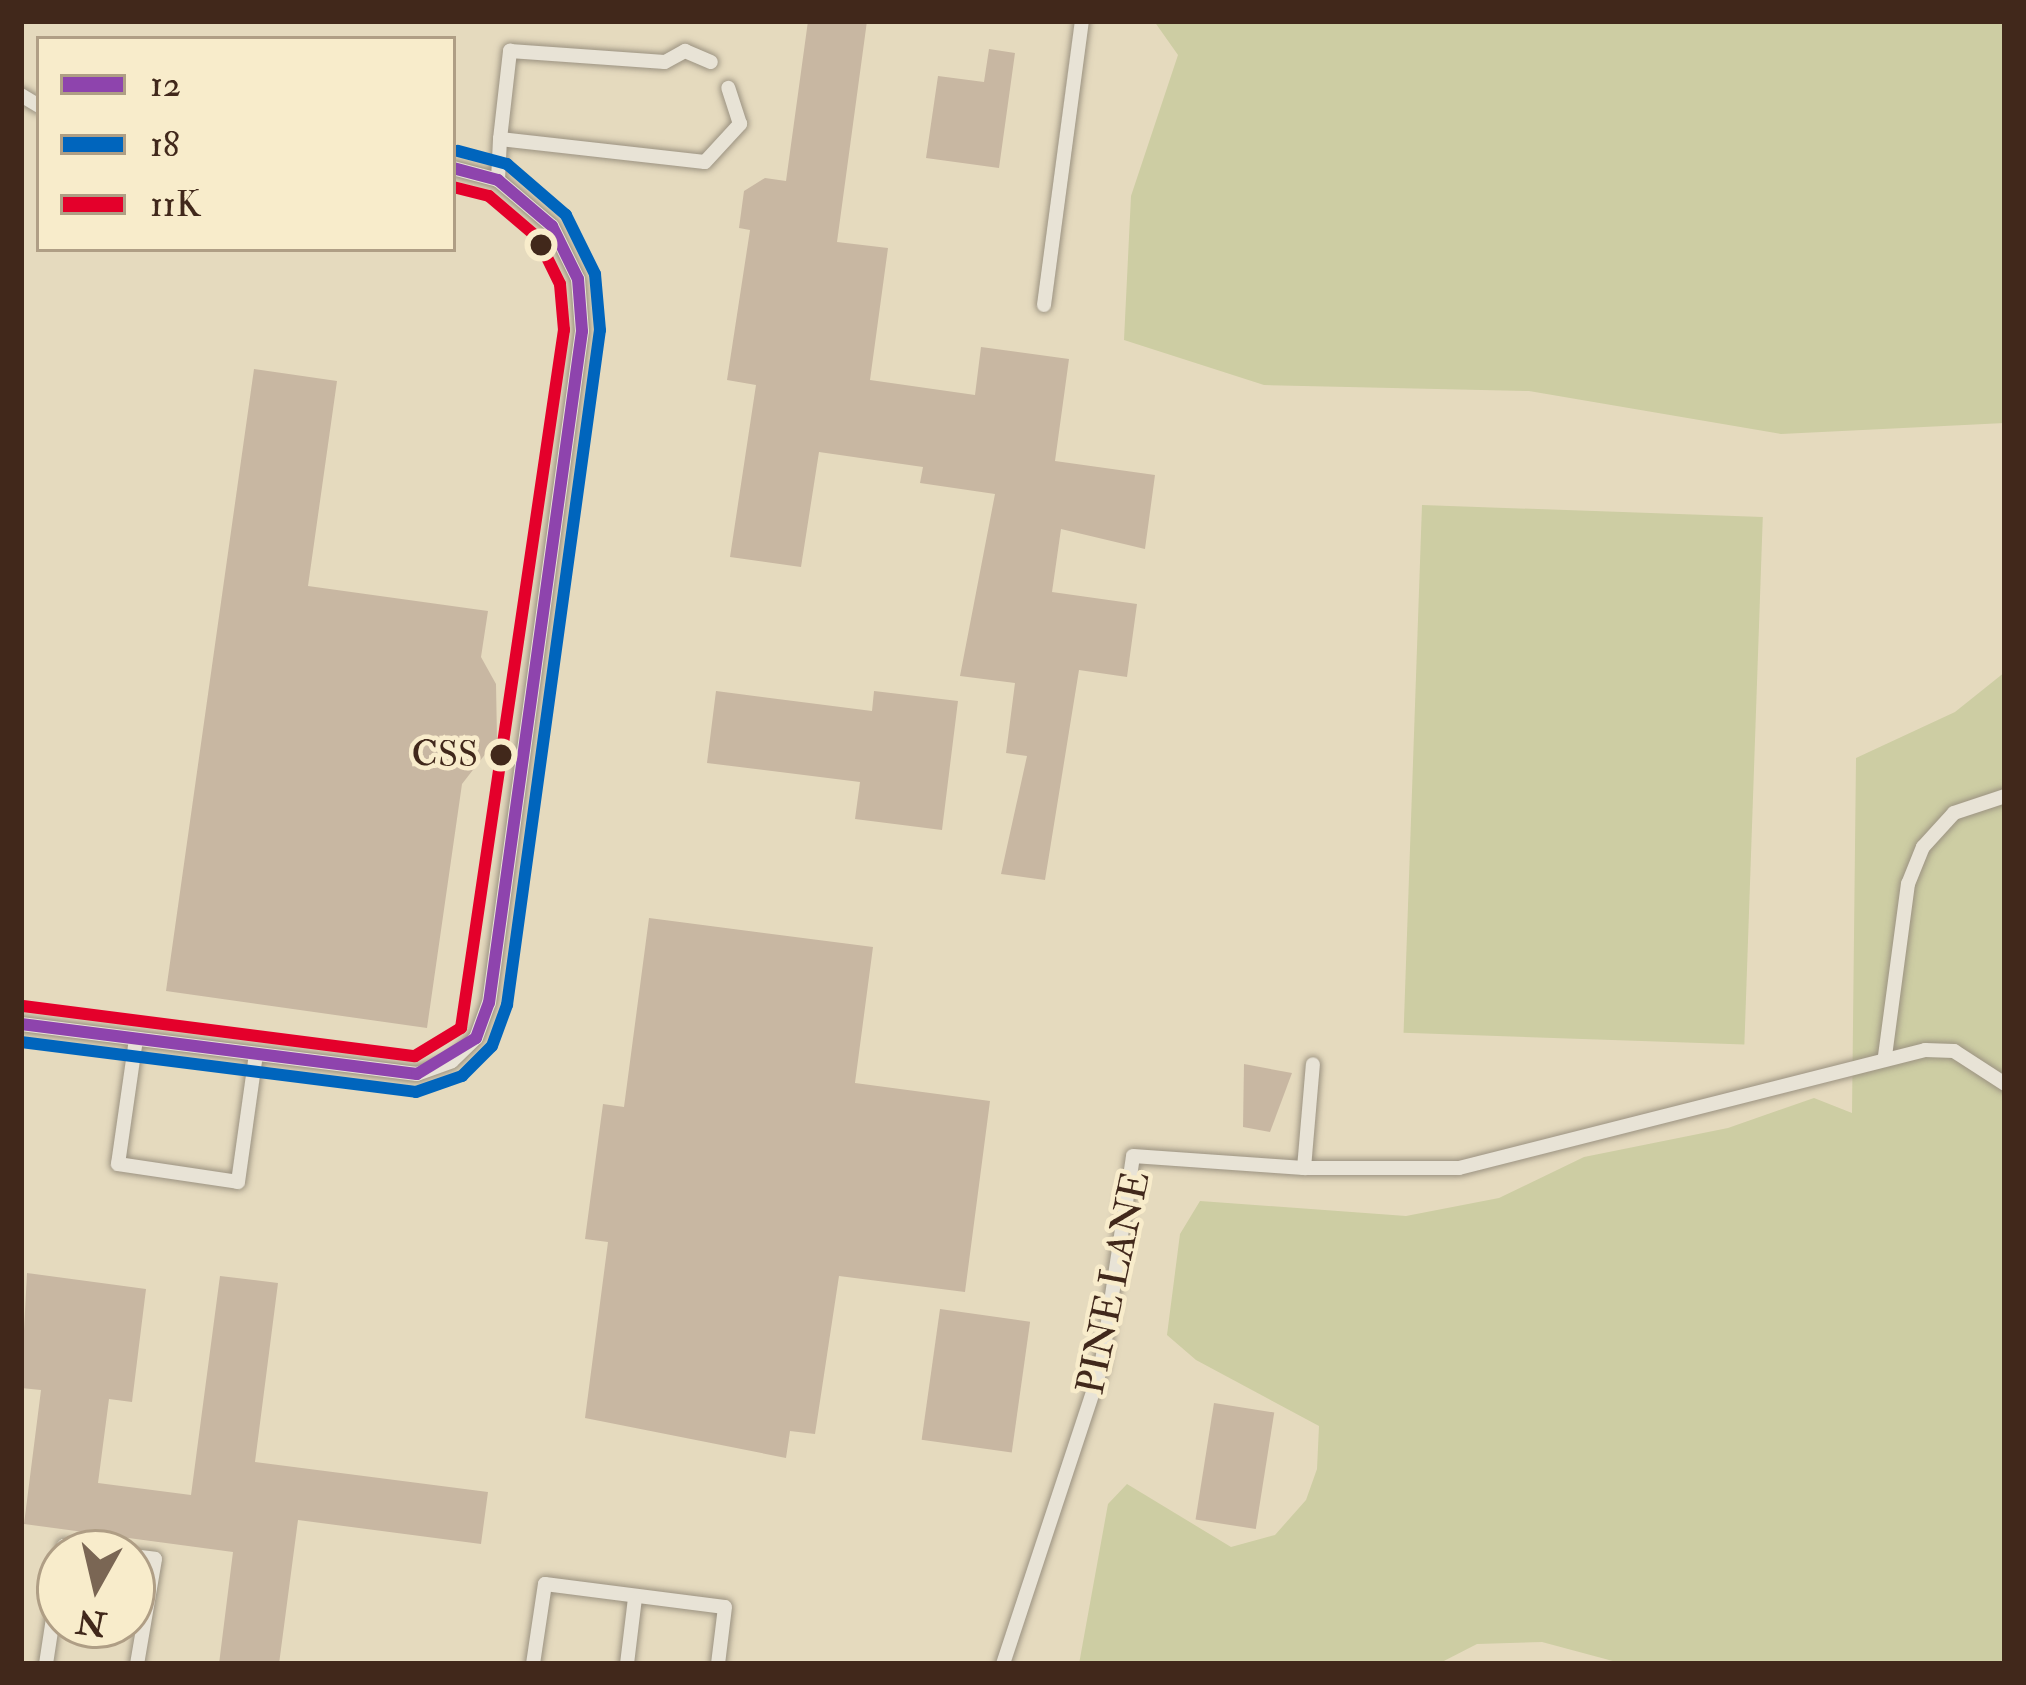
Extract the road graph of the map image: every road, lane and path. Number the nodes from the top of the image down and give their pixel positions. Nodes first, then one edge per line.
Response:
1 (1082, 21) edge
2 (711, 62) dead end
3 (728, 88) dead end
4 (500, 139) junction
5 (456, 169) edge
6 (498, 181) junction
7 (1043, 305) dead end
8 (2005, 796) edge
9 (21, 1024) edge
10 (136, 1039) junction
11 (256, 1054) junction
12 (1886, 1056) junction
13 (1313, 1064) dead end
14 (2005, 1084) edge
15 (1304, 1168) junction
16 (635, 1598) junction
17 (533, 1664) edge
18 (627, 1664) edge
19 (718, 1664) edge
20 (1003, 1664) edge

1 - 7 lane
2 - 4 lane
3 - 4 lane
4 - 6 lane
5 - 6 lane
6 - 11 lane
8 - 12 lane
9 - 10 lane
10 - 11 lane
10 - 11 lane
12 - 14 lane
12 - 15 lane
13 - 15 lane
15 - 20 lane, PINE LANE
16 - 17 lane
16 - 18 lane
16 - 19 lane

